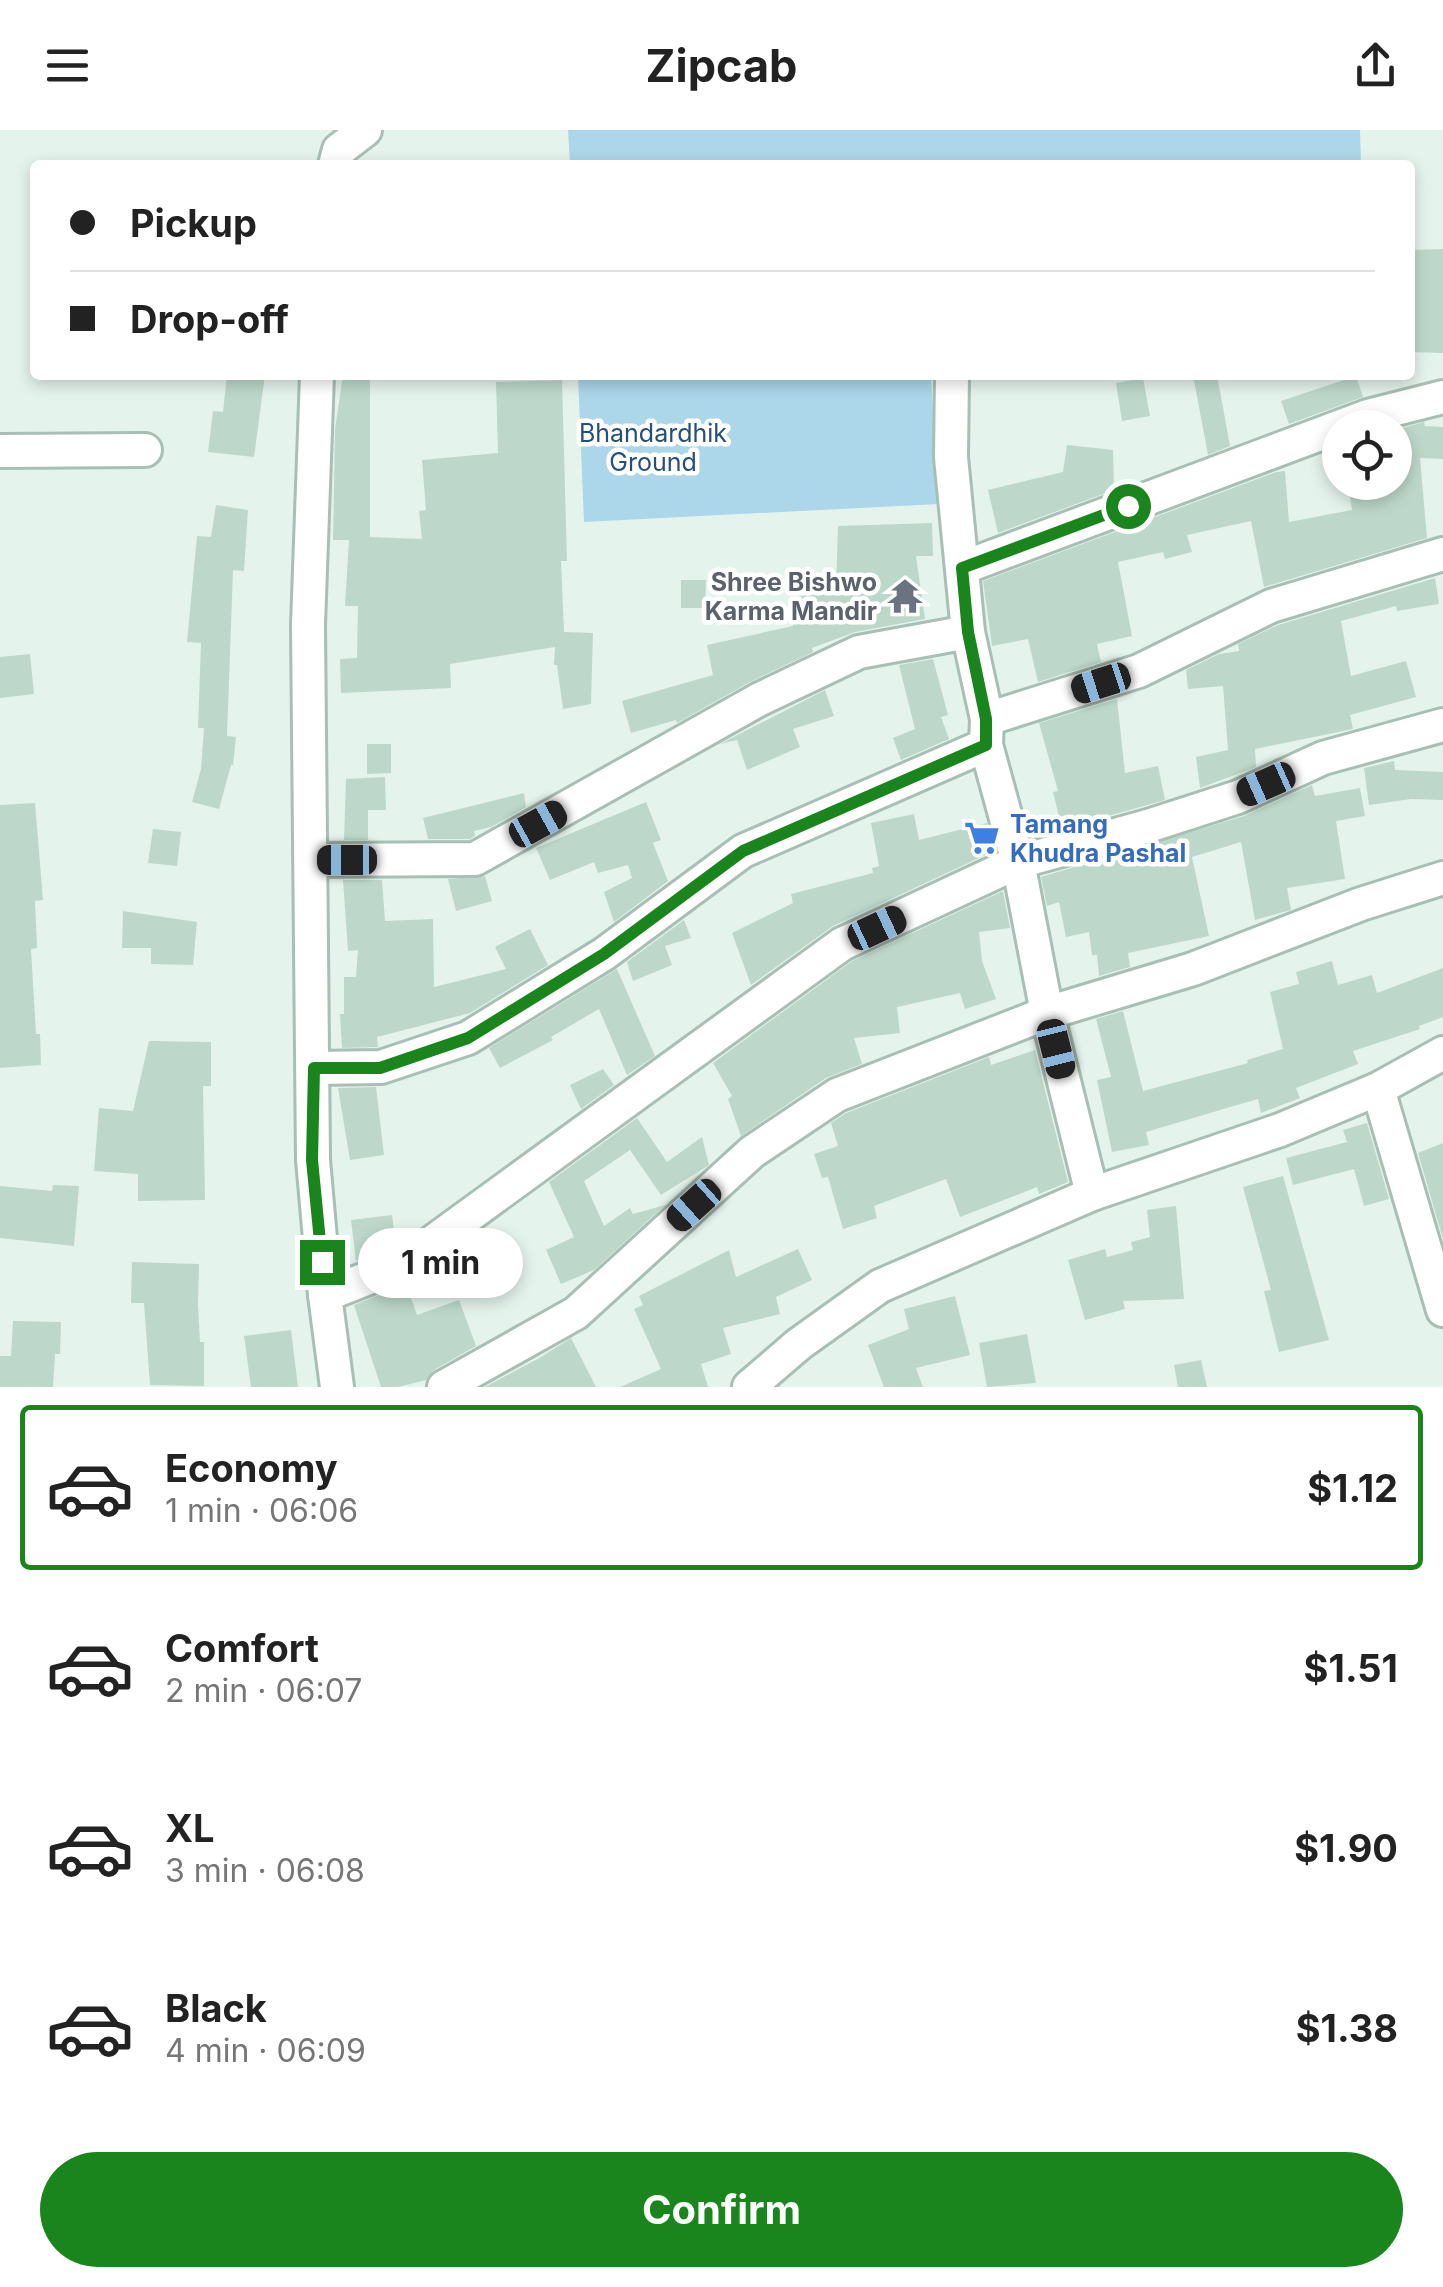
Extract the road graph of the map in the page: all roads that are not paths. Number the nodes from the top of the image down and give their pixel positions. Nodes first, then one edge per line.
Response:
1 (364, 130) edge
2 (336, 160) edge
3 (317, 380) edge
4 (952, 380) edge
5 (1443, 397) edge
6 (145, 450) dead end
7 (0, 452) edge
8 (1443, 554) edge
9 (962, 568) junction
10 (968, 632) junction
11 (1443, 725) edge
12 (986, 732) junction
13 (312, 860) junction
14 (1018, 862) junction
15 (1443, 878) edge
16 (1046, 1013) junction
17 (1443, 1053) edge
18 (314, 1068) junction
19 (1378, 1090) junction
20 (1092, 1194) junction
21 (324, 1295) junction
22 (1443, 1310) edge
23 (337, 1387) edge
24 (444, 1387) edge
25 (749, 1387) edge

1 - 2 street
3 - 13 street
4 - 9 street
5 - 9 street
6 - 7 street
8 - 12 street
9 - 10 street
10 - 12 street
10 - 13 street
11 - 14 street
12 - 14 street
12 - 18 street
13 - 18 street
14 - 16 street
14 - 21 street
15 - 16 street
16 - 20 street
16 - 24 street
17 - 19 street
18 - 21 street
19 - 20 street
19 - 22 street
20 - 25 street
21 - 23 street

